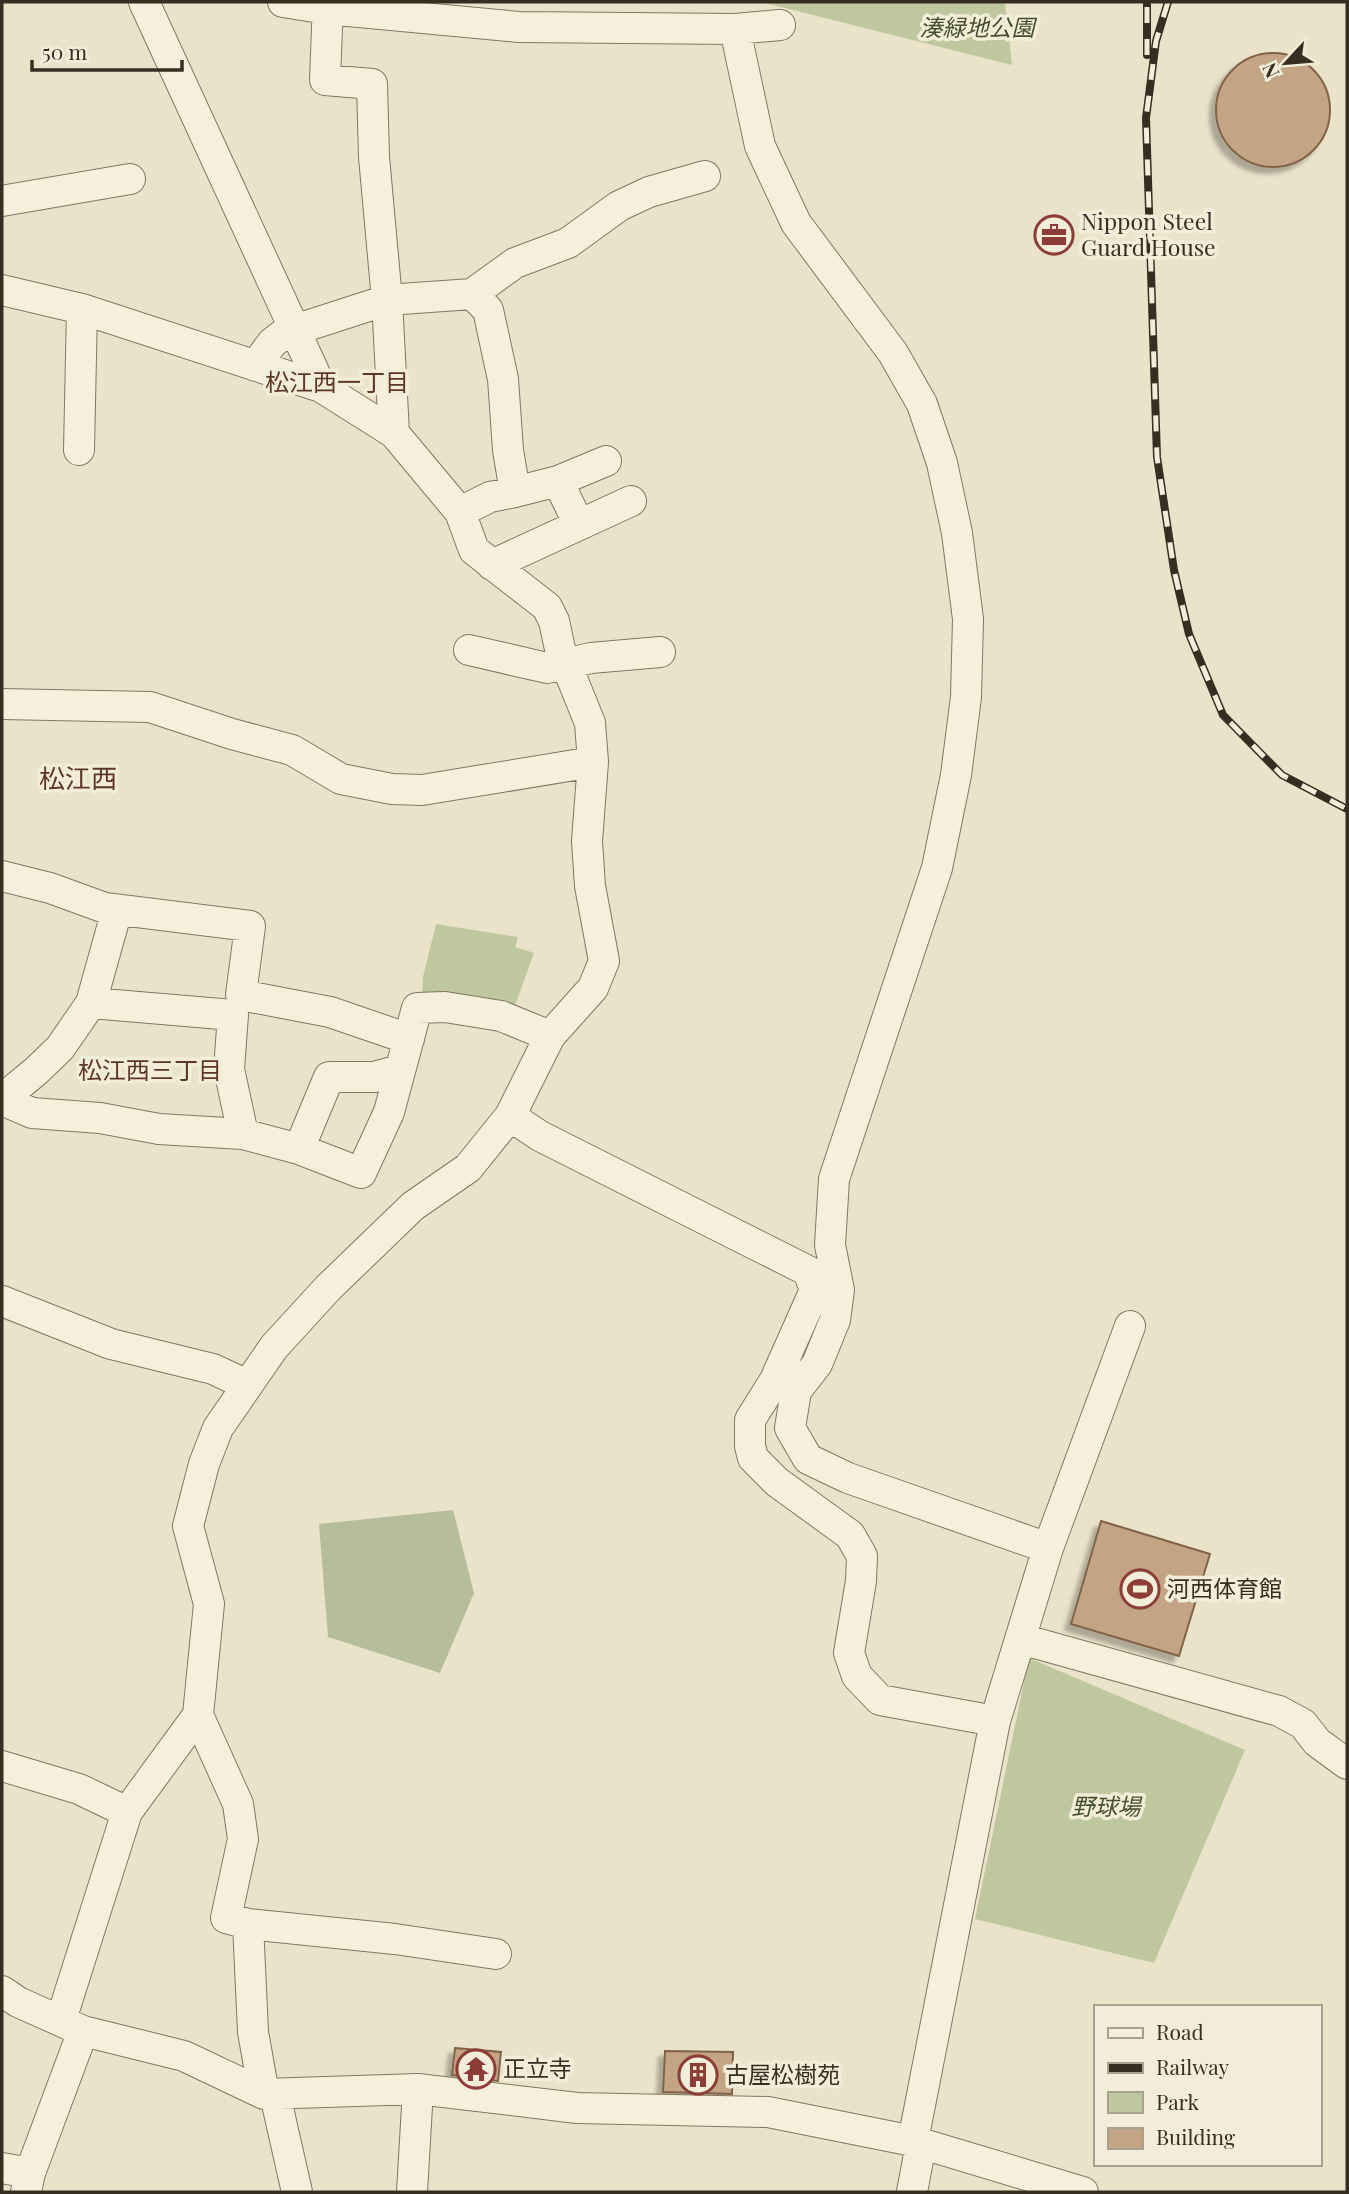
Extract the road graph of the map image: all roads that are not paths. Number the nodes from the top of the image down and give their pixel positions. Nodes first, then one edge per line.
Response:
1 (144, 2) edge
2 (283, 2) edge
3 (328, 5) edge
4 (518, 15) edge
5 (780, 25) dead end
6 (734, 29) junction
7 (705, 176) dead end
8 (130, 179) dead end
9 (2, 201) edge
10 (2, 290) edge
11 (472, 294) junction
12 (387, 300) junction
13 (82, 309) junction
14 (295, 330) junction
15 (256, 366) junction
16 (321, 387) junction
17 (394, 433) junction
18 (79, 450) dead end
19 (606, 461) dead end
20 (558, 481) junction
21 (515, 492) junction
22 (631, 501) dead end
23 (460, 512) junction
24 (579, 525) junction
25 (492, 565) junction
26 (468, 650) dead end
27 (660, 652) dead end
28 (566, 665) junction
29 (2, 704) edge
30 (593, 762) junction
31 (2, 876) edge
32 (117, 909) junction
33 (91, 1003) junction
34 (550, 1036) junction
35 (409, 1039) junction
36 (400, 1070) junction
37 (2, 1099) edge
38 (510, 1116) junction
39 (243, 1135) junction
40 (299, 1149) junction
41 (2, 1301) edge
42 (1130, 1326) dead end
43 (247, 1385) junction
44 (786, 1385) junction
45 (1048, 1548) junction
46 (1021, 1639) junction
47 (198, 1715) junction
48 (995, 1721) junction
49 (1347, 1764) edge
50 (2, 1766) edge
51 (127, 1812) junction
52 (248, 1924) junction
53 (496, 1954) dead end
54 (2, 1991) edge
55 (72, 2026) junction
56 (418, 2089) junction
57 (269, 2094) junction
58 (917, 2142) junction
59 (19, 2178) edge
60 (297, 2192) edge
61 (412, 2192) edge
62 (912, 2192) edge
63 (1083, 2192) edge

1 - 14 street
2 - 3 street
3 - 4 street
3 - 12 street
4 - 6 street
5 - 6 street
6 - 44 street
7 - 11 street
8 - 9 street
10 - 13 street
11 - 12 street
11 - 21 street
12 - 14 street
12 - 17 street
13 - 15 street
13 - 18 street
14 - 15 street
14 - 16 street
15 - 16 street
16 - 17 street
17 - 23 street
19 - 20 street
20 - 21 street
20 - 24 street
21 - 23 street
22 - 24 street
23 - 25 street
24 - 25 street
25 - 28 street
26 - 28 street
27 - 28 street
28 - 30 street
29 - 30 street
30 - 34 street
31 - 32 street
32 - 33 street
32 - 35 street
33 - 37 street
33 - 39 street
34 - 35 street
34 - 38 street
35 - 36 street
36 - 40 street
36 - 40 street
37 - 39 street
38 - 43 street
38 - 44 street
39 - 40 street
41 - 43 street
42 - 45 street
43 - 47 street
44 - 45 street
44 - 48 street
45 - 46 street
46 - 48 street
46 - 49 street
47 - 51 street
47 - 52 street
48 - 58 street
50 - 51 street
51 - 55 street
52 - 53 street
52 - 57 street
54 - 55 street
55 - 57 street
55 - 59 street
56 - 57 street
56 - 58 street
56 - 61 street
57 - 60 street
58 - 62 street
58 - 63 street

